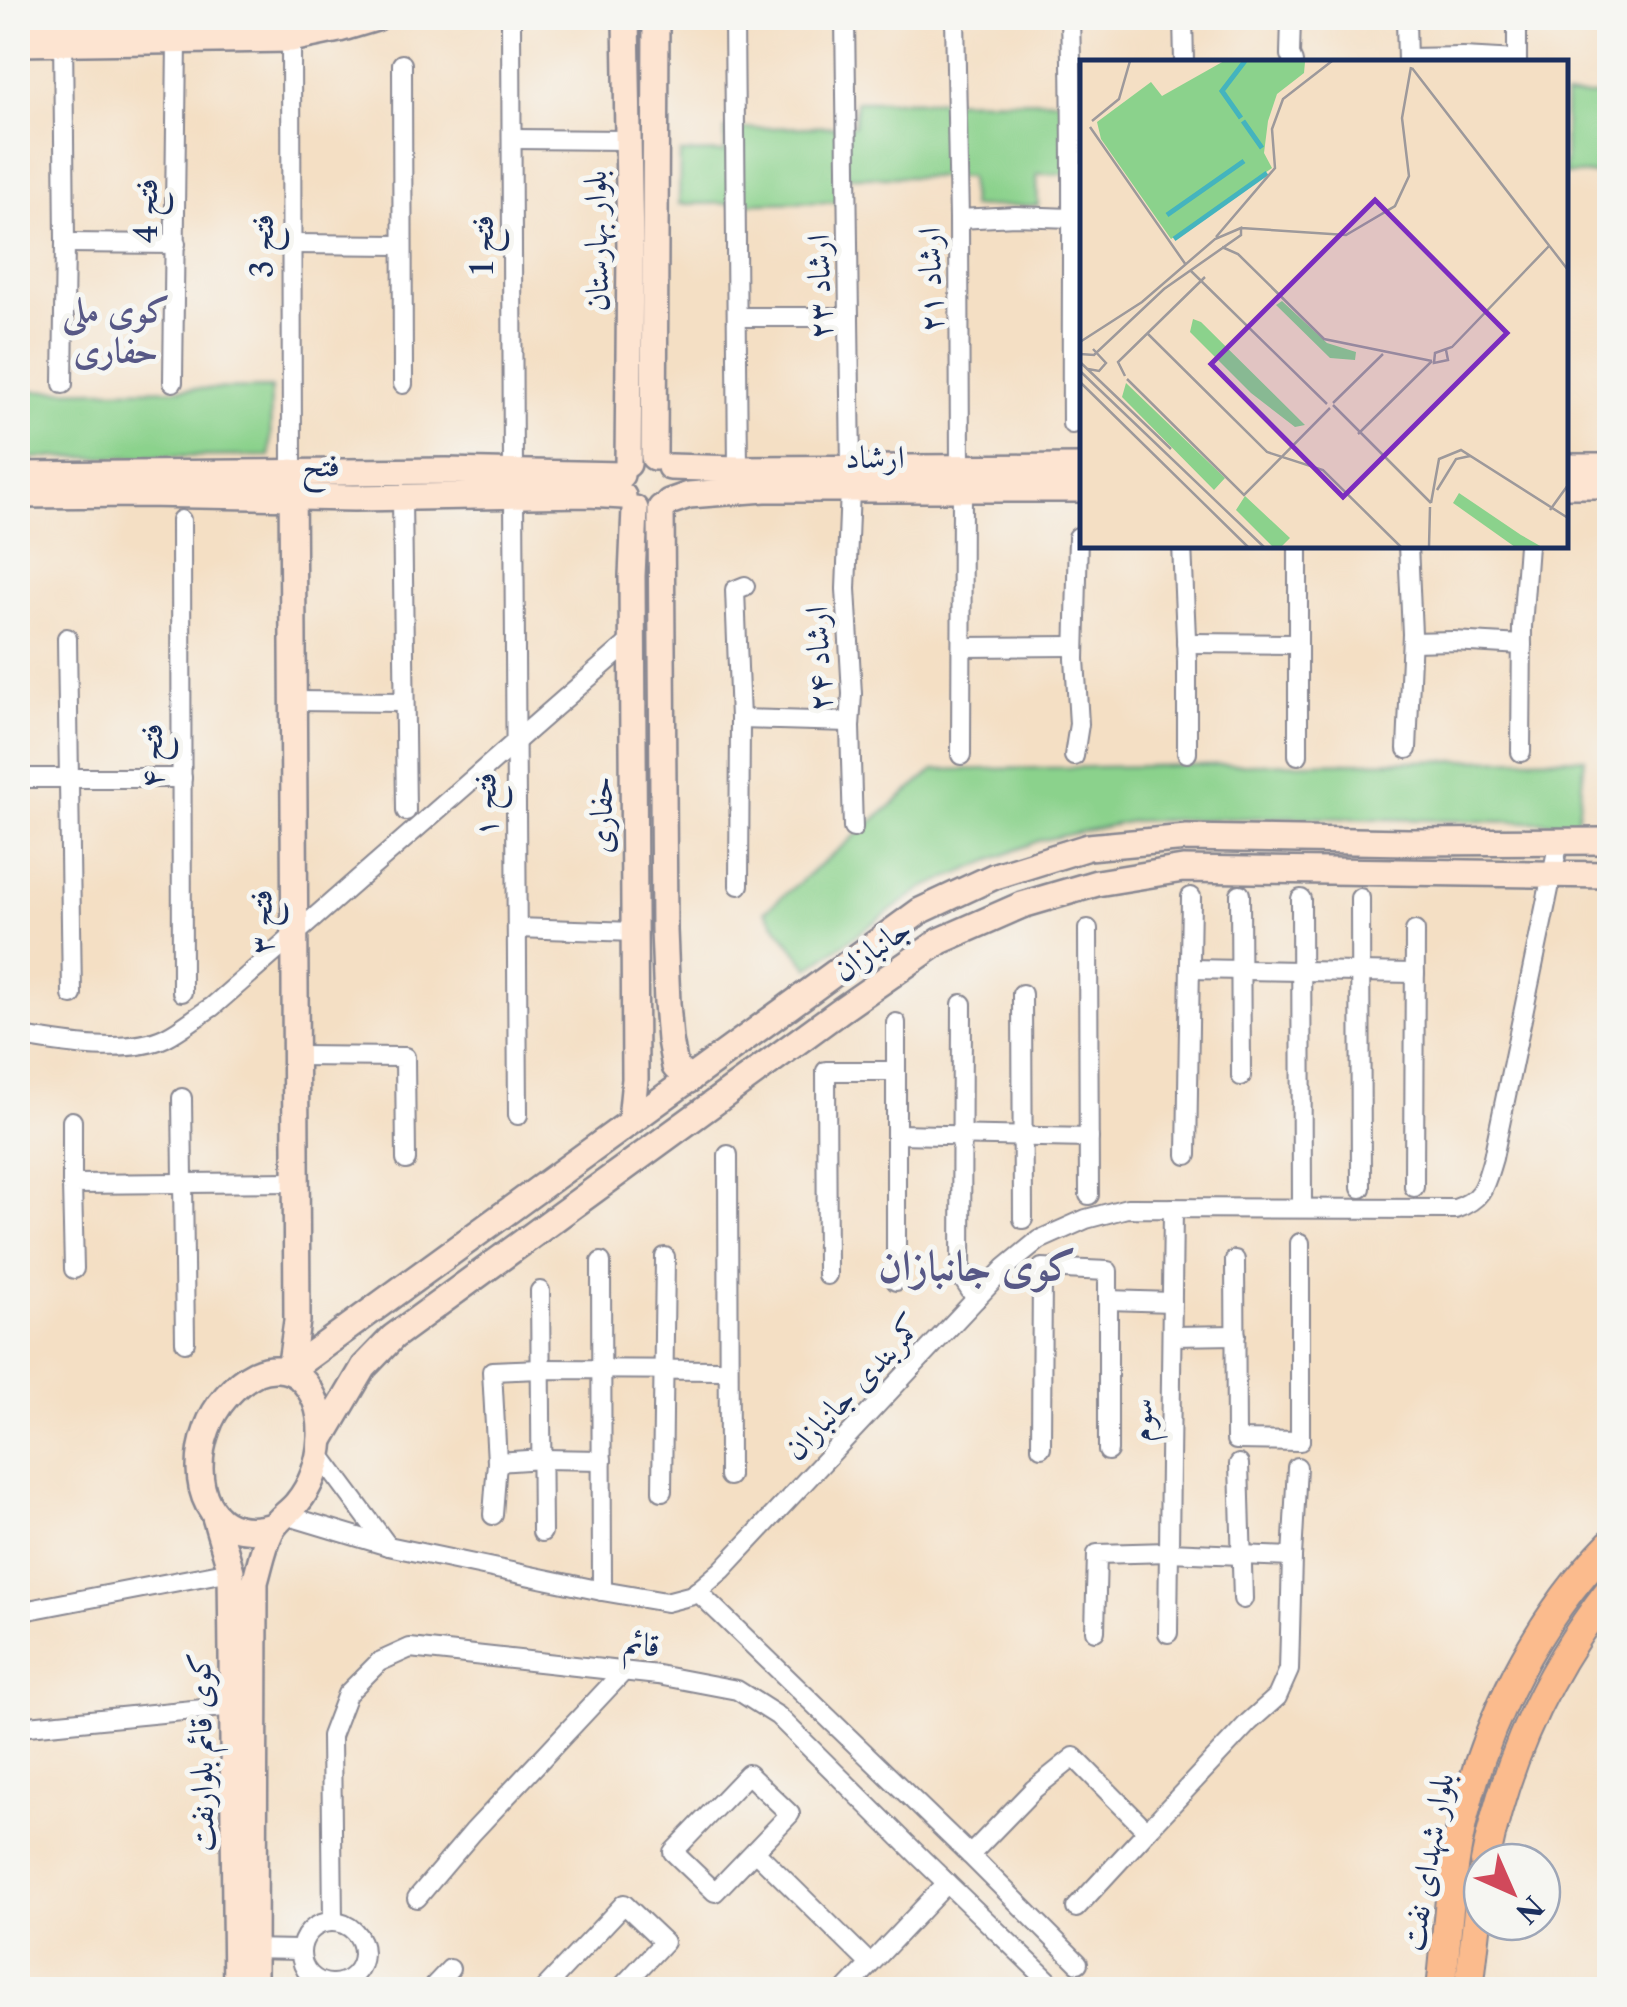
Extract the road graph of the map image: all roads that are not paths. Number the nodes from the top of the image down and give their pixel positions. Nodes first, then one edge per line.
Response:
1 (376, 18) edge
2 (511, 18) edge
3 (626, 18) edge
4 (656, 18) edge
5 (734, 18) edge
6 (846, 18) edge
7 (954, 18) edge
8 (1070, 18) edge
9 (1183, 18) edge
10 (1291, 18) edge
11 (1406, 18) edge
12 (1518, 18) edge
13 (18, 21) edge
14 (293, 25) edge
15 (63, 27) edge
16 (176, 40) junction
17 (18, 43) edge
18 (1184, 60) edge
19 (1291, 60) edge
20 (1407, 60) edge
21 (1504, 60) edge
22 (1518, 60) edge
23 (402, 64) dead end
24 (512, 139) junction
25 (627, 140) junction
26 (1071, 218) junction
27 (959, 219) junction
28 (66, 243) junction
29 (176, 244) junction
30 (292, 244) junction
31 (402, 245) junction
32 (736, 317) junction
33 (849, 317) junction
34 (173, 382) dead end
35 (64, 384) dead end
36 (403, 384) dead end
37 (1072, 424) dead end
38 (1080, 467) edge
39 (1567, 467) edge
40 (1610, 467) edge
41 (738, 468) junction
42 (18, 474) edge
43 (638, 478) junction
44 (850, 479) junction
45 (961, 479) junction
46 (292, 484) junction
47 (513, 484) junction
48 (1567, 485) edge
49 (1610, 485) edge
50 (1080, 489) edge
51 (18, 495) edge
52 (402, 497) junction
53 (665, 505) junction
54 (180, 520) dead end
55 (1078, 537) dead end
56 (1182, 548) edge
57 (1298, 548) edge
58 (1408, 548) edge
59 (1528, 548) edge
60 (745, 586) dead end
61 (67, 638) dead end
62 (633, 639) junction
63 (1412, 642) junction
64 (1186, 643) junction
65 (1298, 644) junction
66 (1522, 645) junction
67 (1075, 646) junction
68 (962, 647) junction
69 (292, 702) junction
70 (404, 702) junction
71 (740, 719) junction
72 (850, 722) junction
73 (515, 742) junction
74 (1407, 749) dead end
75 (1522, 752) dead end
76 (1187, 753) dead end
77 (961, 755) dead end
78 (1298, 755) dead end
79 (1074, 756) dead end
80 (18, 778) edge
81 (69, 778) junction
82 (182, 778) junction
83 (406, 811) dead end
84 (853, 828) dead end
85 (1559, 841) junction
86 (1610, 841) edge
87 (1553, 875) junction
88 (1610, 875) edge
89 (739, 884) dead end
90 (1240, 894) dead end
91 (1191, 897) dead end
92 (1301, 898) dead end
93 (1360, 898) dead end
94 (517, 928) junction
95 (1088, 930) dead end
96 (1415, 931) dead end
97 (634, 932) junction
98 (293, 937) junction
99 (1190, 969) junction
100 (1240, 970) junction
101 (1301, 971) junction
102 (1360, 972) junction
103 (1415, 973) junction
104 (822, 983) junction
105 (182, 992) dead end
106 (1022, 994) dead end
107 (72, 995) dead end
108 (962, 1004) dead end
109 (841, 1010) junction
110 (896, 1023) dead end
111 (18, 1036) edge
112 (295, 1056) junction
113 (896, 1071) junction
114 (1241, 1076) dead end
115 (689, 1080) junction
116 (182, 1098) dead end
117 (518, 1114) dead end
118 (631, 1120) junction
119 (72, 1121) dead end
120 (896, 1134) junction
121 (960, 1135) junction
122 (1022, 1136) junction
123 (1089, 1138) junction
124 (728, 1155) dead end
125 (1188, 1155) dead end
126 (406, 1160) dead end
127 (297, 1182) junction
128 (183, 1183) junction
129 (72, 1184) junction
130 (1361, 1188) dead end
131 (1414, 1188) dead end
132 (1089, 1194) dead end
133 (1173, 1208) junction
134 (1302, 1208) junction
135 (1022, 1219) dead end
136 (1300, 1242) dead end
137 (665, 1257) dead end
138 (1235, 1260) dead end
139 (601, 1262) dead end
140 (74, 1268) dead end
141 (827, 1275) dead end
142 (896, 1281) dead end
143 (540, 1291) dead end
144 (976, 1299) junction
145 (1108, 1300) junction
146 (1172, 1302) junction
147 (1172, 1336) junction
148 (1236, 1336) junction
149 (185, 1342) dead end
150 (541, 1369) junction
151 (602, 1369) junction
152 (664, 1369) junction
153 (290, 1370) junction
154 (728, 1370) junction
155 (320, 1446) junction
156 (1041, 1447) dead end
157 (1108, 1451) dead end
158 (542, 1459) junction
159 (602, 1460) junction
160 (497, 1462) junction
161 (1238, 1464) dead end
162 (1298, 1467) dead end
163 (728, 1476) dead end
164 (662, 1491) dead end
165 (493, 1515) dead end
166 (216, 1517) junction
167 (279, 1521) junction
168 (542, 1532) dead end
169 (1610, 1544) edge
170 (388, 1546) junction
171 (1169, 1552) junction
172 (1242, 1555) junction
173 (1292, 1557) junction
174 (231, 1571) junction
175 (1610, 1590) edge
176 (602, 1591) junction
177 (697, 1592) junction
178 (1243, 1599) dead end
179 (18, 1612) edge
180 (1096, 1632) dead end
181 (1168, 1632) dead end
182 (623, 1672) junction
183 (234, 1706) junction
184 (18, 1727) edge
185 (1147, 1830) junction
186 (1490, 1842) edge
187 (755, 1851) junction
188 (970, 1855) junction
189 (947, 1883) junction
190 (417, 1898) dead end
191 (1076, 1908) dead end
192 (333, 1921) junction
193 (1474, 1942) edge
194 (244, 1949) junction
195 (300, 1950) junction
196 (1078, 1963) dead end
197 (870, 1964) junction
198 (450, 1970) dead end
199 (326, 1987) edge
200 (236, 1990) edge
201 (254, 1990) edge
202 (430, 1990) edge
203 (543, 1990) edge
204 (619, 1990) edge
205 (846, 1990) edge
206 (1058, 1990) edge
207 (1441, 1990) edge
208 (1469, 1990) edge

1 - 14 street
2 - 24 street, فتح 1
3 - 25 street, بلوار بهارستان
4 - 43 street, بلوار بهارستان
5 - 32 street
6 - 33 street, ارشاد ۲۳
7 - 27 street, ارشاد ۲۱
8 - 26 street
9 - 18 street
10 - 19 street
11 - 20 street
12 - 22 street
13 - 15 street
14 - 15 street
14 - 16 street
14 - 30 street, فتح 3
15 - 16 street
15 - 17 street
15 - 28 street
16 - 29 street, فتح 4
20 - 21 street
23 - 31 street
24 - 25 street
24 - 47 street, فتح 1
25 - 43 street, بلوار بهارستان
26 - 27 street
26 - 37 street
27 - 45 street, ارشاد ۲۱
28 - 29 street
28 - 35 street
29 - 34 street, فتح 4
30 - 31 street
30 - 46 street, فتح 3
31 - 36 street
32 - 33 street
32 - 41 street
33 - 44 street, ارشاد ۲۳
38 - 45 street, ارشاد
39 - 40 street
41 - 43 street, ارشاد
41 - 44 street, ارشاد
42 - 46 street, فتح
43 - 47 street, فتح
43 - 53 street, ارشاد
43 - 53 street, حفاری
43 - 62 street, حفاری
44 - 45 street, ارشاد
44 - 53 street, ارشاد
44 - 72 street, ارشاد ۲۴
45 - 50 street, ارشاد
45 - 68 street, ارشاد ۲۱
46 - 47 street, فتح
46 - 51 street, فتح
46 - 52 street, فتح
46 - 69 street, فتح ۳
47 - 52 street, فتح
47 - 73 street, فتح ۱
48 - 49 street
52 - 70 street
53 - 115 street, حفاری
54 - 82 street, فتح ۴
55 - 67 street
56 - 64 street
57 - 65 street
58 - 63 street
59 - 66 street
60 - 71 street
61 - 81 street
62 - 73 street
62 - 97 street, حفاری
63 - 66 street
63 - 74 street
64 - 65 street
64 - 76 street
65 - 78 street
66 - 75 street
67 - 68 street
67 - 79 street
68 - 77 street, ارشاد ۲۱
69 - 70 street
69 - 98 street, فتح ۳
70 - 83 street
71 - 72 street
71 - 89 street
72 - 84 street, ارشاد ۲۴
73 - 94 street, فتح ۱
73 - 98 street
80 - 81 street
81 - 82 street
81 - 107 street
82 - 105 street, فتح ۴
85 - 86 street, جانبازان
85 - 87 street, کمربندی جانبازان
85 - 104 street, جانبازان
87 - 88 street, جانبازان
87 - 109 street, جانبازان
87 - 134 street, کمربندی جانبازان
90 - 100 street
91 - 99 street
92 - 101 street
93 - 102 street
94 - 97 street
94 - 117 street, فتح ۱
95 - 123 street
96 - 103 street
97 - 118 street, حفاری
98 - 111 street
98 - 112 street, فتح ۳
99 - 100 street
99 - 125 street
100 - 101 street
100 - 114 street
101 - 102 street
101 - 134 street
102 - 103 street
102 - 130 street
103 - 131 street
104 - 109 street
104 - 115 street, جانبازان
106 - 122 street
108 - 121 street
109 - 155 street, جانبازان
110 - 113 street
112 - 126 street
112 - 127 street, فتح ۳
113 - 120 street
113 - 141 street
115 - 118 street, جانبازان
116 - 128 street
118 - 153 street, جانبازان
119 - 129 street
120 - 121 street
120 - 142 street
121 - 122 street
121 - 144 street
122 - 123 street
122 - 135 street
123 - 132 street
124 - 154 street
127 - 128 street
127 - 153 street, فتح ۳
128 - 129 street
128 - 149 street
129 - 140 street
133 - 134 street, کمربندی جانبازان
133 - 144 street, کمربندی جانبازان
133 - 146 street, سوم
136 - 148 street
137 - 152 street
138 - 148 street
139 - 151 street
143 - 150 street
144 - 177 street, کمربندی جانبازان
145 - 146 street
145 - 156 street
145 - 157 street
146 - 147 street, سوم
147 - 148 street
147 - 171 street, سوم
150 - 151 street
150 - 158 street
150 - 160 street
151 - 152 street
151 - 159 street
152 - 154 street
152 - 164 street
153 - 155 street
153 - 166 street
154 - 163 street
155 - 167 street
155 - 170 street
158 - 159 street
158 - 160 street
158 - 168 street
159 - 176 street
160 - 165 street
161 - 172 street
162 - 173 street
166 - 167 street
166 - 174 street, کوی قائم بلوارنفت
167 - 170 street
167 - 194 street, کوی قائم بلوارنفت
169 - 207 main road, بلوار شهدای نفت
170 - 176 street
171 - 172 street
171 - 180 street
171 - 181 street, سوم
172 - 173 street
172 - 178 street
173 - 185 street
174 - 179 street
174 - 183 street, کوی قائم بلوارنفت
175 - 186 main road, بلوار شهدای نفت
176 - 177 street
177 - 188 street
182 - 189 street, قائم
182 - 190 street
182 - 192 street, قائم
183 - 184 street
183 - 194 street, کوی قائم بلوارنفت
185 - 188 street
185 - 191 street
187 - 187 street
187 - 197 street
188 - 196 street
189 - 197 street
189 - 206 street, قائم
192 - 195 street
192 - 199 street
193 - 208 main road, بلوار شهدای نفت
194 - 195 street
194 - 200 street, کوی قائم بلوارنفت
194 - 201 street, کوی قائم بلوارنفت
195 - 199 street
197 - 205 street
198 - 202 street
203 - 204 street

